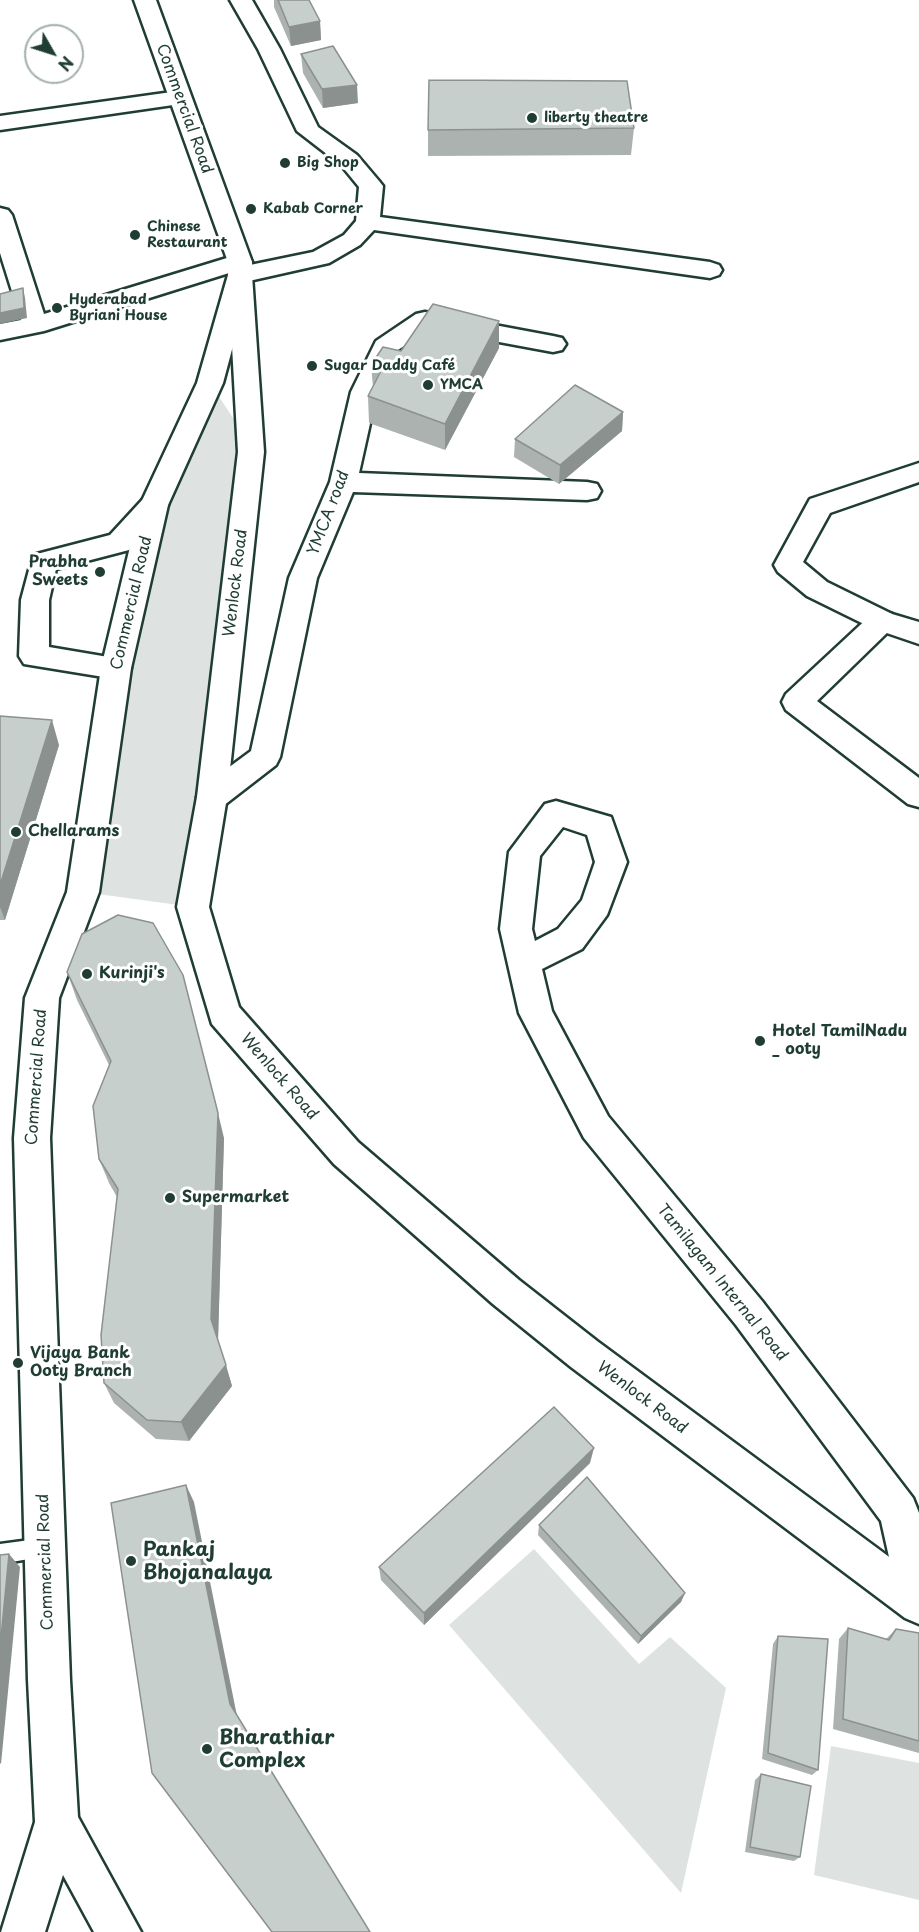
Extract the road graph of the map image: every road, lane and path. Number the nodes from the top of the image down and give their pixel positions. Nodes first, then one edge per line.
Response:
1 (145, 0) edge
2 (241, 0) edge
3 (179, 98) junction
4 (0, 123) edge
5 (0, 215) edge
6 (369, 222) junction
7 (240, 268) junction
8 (710, 270) dead end
9 (35, 325) junction
10 (0, 332) edge
11 (553, 344) dead end
12 (919, 472) edge
13 (344, 482) junction
14 (587, 491) dead end
15 (154, 505) junction
16 (882, 621) junction
17 (919, 633) edge
18 (116, 668) junction
19 (919, 795) edge
20 (212, 796) junction
21 (524, 962) dead end
22 (45, 1548) junction
23 (0, 1554) edge
24 (919, 1603) edge
25 (57, 1822) junction
26 (23, 1932) edge
27 (119, 1932) edge

1 - 3 street, Commercial Road
2 - 6 street
3 - 4 street
3 - 7 street, Commercial Road
5 - 9 street
6 - 7 street
6 - 8 street
7 - 9 street
7 - 15 street, Commercial Road
7 - 20 street, Wenlock Road
9 - 10 street
11 - 13 street, YMCA road
12 - 16 street
13 - 14 street
13 - 20 street, YMCA road
15 - 18 street, Commercial Road
15 - 18 street
16 - 17 street
16 - 19 street
18 - 22 street, Commercial Road
20 - 24 street, Wenlock Road
21 - 24 street, Tamilagam Internal Road
22 - 23 lane
22 - 25 street, Commercial Road
25 - 26 street
25 - 27 street, Commercial Road

